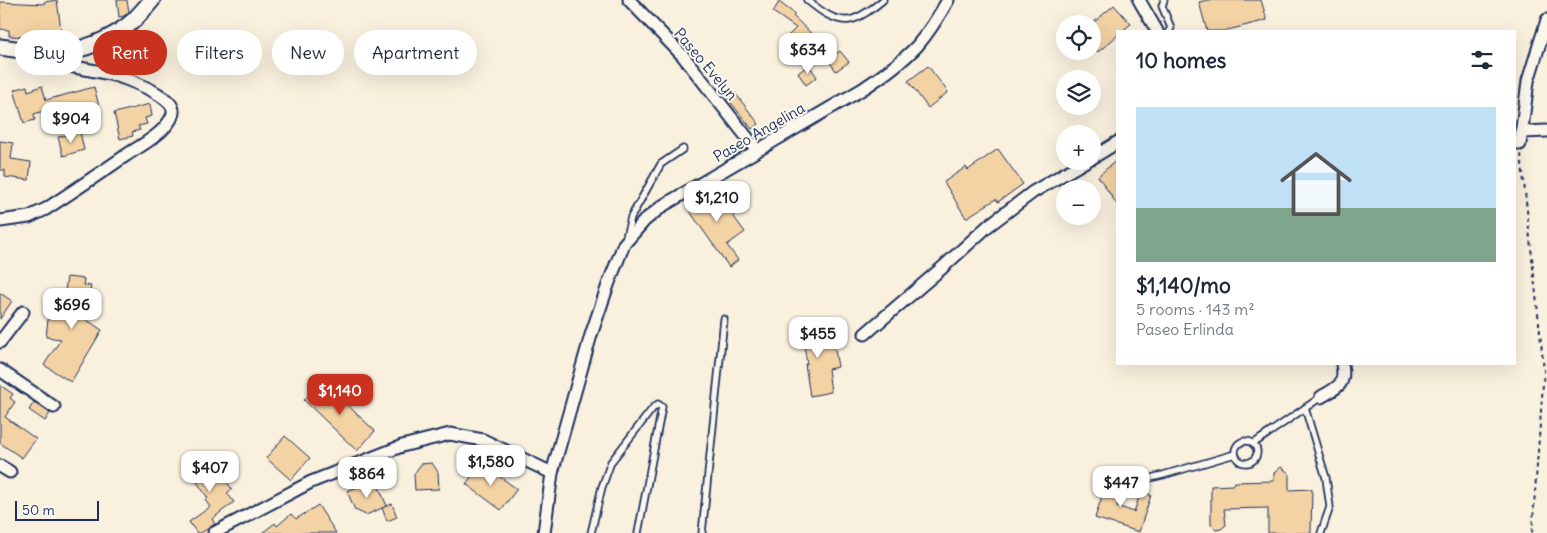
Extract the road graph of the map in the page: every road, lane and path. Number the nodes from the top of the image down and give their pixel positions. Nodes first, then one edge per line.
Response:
1 (152, 0) edge
2 (629, 0) edge
3 (807, 0) edge
4 (884, 0) edge
5 (948, 0) edge
6 (1139, 0) edge
7 (1164, 0) edge
8 (1547, 20) edge
9 (1156, 30) edge
10 (1170, 30) edge
11 (0, 47) edge
12 (83, 48) edge
13 (15, 49) edge
14 (83, 68) edge
15 (1522, 132) junction
16 (1547, 132) edge
17 (1116, 143) edge
18 (1520, 144) joint
19 (683, 149) dead end
20 (757, 150) junction
21 (1101, 152) edge
22 (1071, 170) edge
23 (0, 221) edge
24 (624, 244) junction
25 (23, 312) dead end
26 (724, 319) dead end
27 (865, 334) dead end
28 (0, 340) edge
29 (1342, 365) edge
30 (0, 370) edge
31 (1322, 397) joint
32 (54, 407) dead end
33 (1305, 408) junction
34 (1253, 444) junction
35 (1235, 454) junction
36 (552, 473) junction
37 (1130, 483) dead end
38 (214, 533) edge
39 (544, 533) edge
40 (591, 533) edge
41 (638, 533) edge
42 (702, 533) edge
43 (1321, 533) edge
44 (1532, 533) edge

1 - 12 street
2 - 20 street, Paseo Evelyn
3 - 4 lane
5 - 20 street, Paseo Angelina
6 - 9 street
7 - 10 lane
8 - 15 street
11 - 13 street
14 - 23 street
15 - 16 street
15 - 18 street
17 - 21 street
18 - 44 path
19 - 24 lane
20 - 24 street, Paseo Angelina
22 - 27 street
24 - 36 street, Paseo Angelina
25 - 28 street
26 - 42 lane
29 - 31 street
30 - 32 street
31 - 33 lane
33 - 34 lane
33 - 43 lane
34 - 35 lane
34 - 35 lane
35 - 37 lane
36 - 38 street
36 - 39 street, Paseo Angelina
40 - 41 lane

